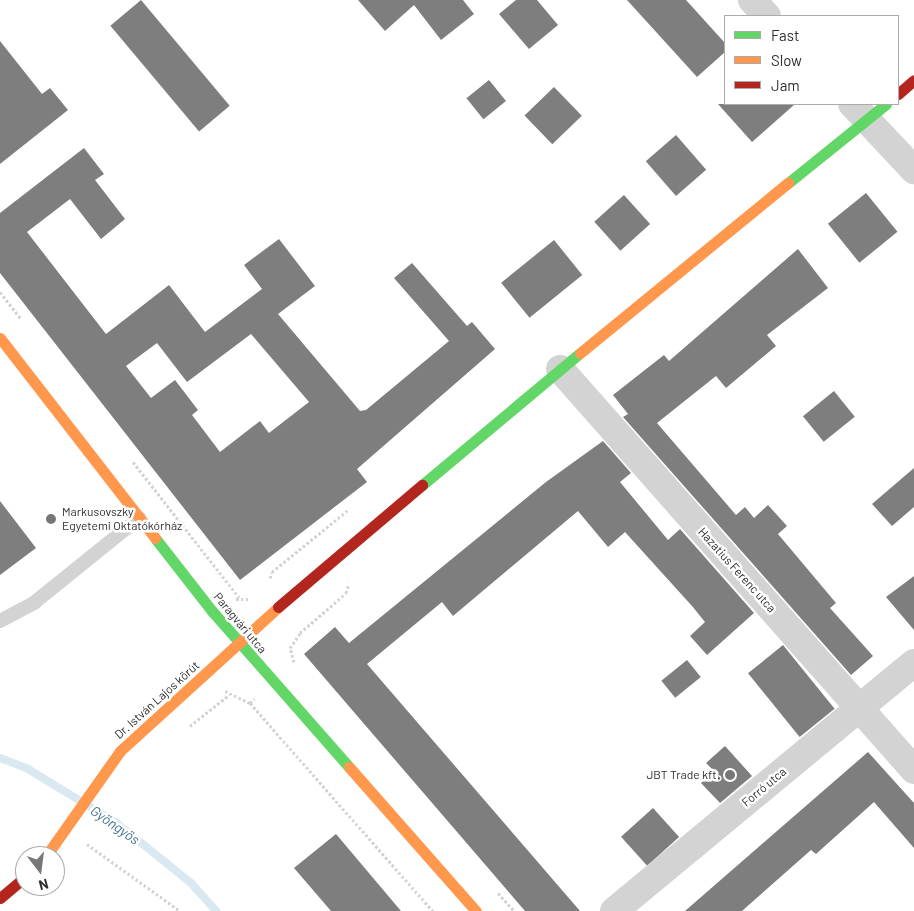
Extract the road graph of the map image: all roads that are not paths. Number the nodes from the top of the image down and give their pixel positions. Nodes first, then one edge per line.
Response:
1 (752, 0) edge
2 (767, 15) edge
3 (914, 80) edge
4 (899, 93) edge
5 (869, 109) edge
6 (914, 170) edge
7 (0, 338) edge
8 (560, 369) junction
9 (139, 518) junction
10 (0, 621) edge
11 (239, 644) junction
12 (914, 663) edge
13 (859, 708) junction
14 (914, 770) edge
15 (54, 846) edge
16 (15, 885) edge
17 (0, 898) edge
18 (476, 911) edge
19 (614, 911) edge

1 - 2 street
3 - 4 street
5 - 6 street
5 - 8 street, Dr. István Lajos körút
7 - 9 street, Paragvári utca
8 - 11 street, Dr. István Lajos körút
8 - 13 street, Hazatius Ferenc utca
9 - 10 lane
9 - 11 street, Paragvári utca
11 - 15 street, Dr. István Lajos körút
11 - 18 street, Paragvári utca
12 - 13 street, Forró utca
13 - 14 street, Hazatius Ferenc utca
13 - 19 street, Forró utca
16 - 17 street

